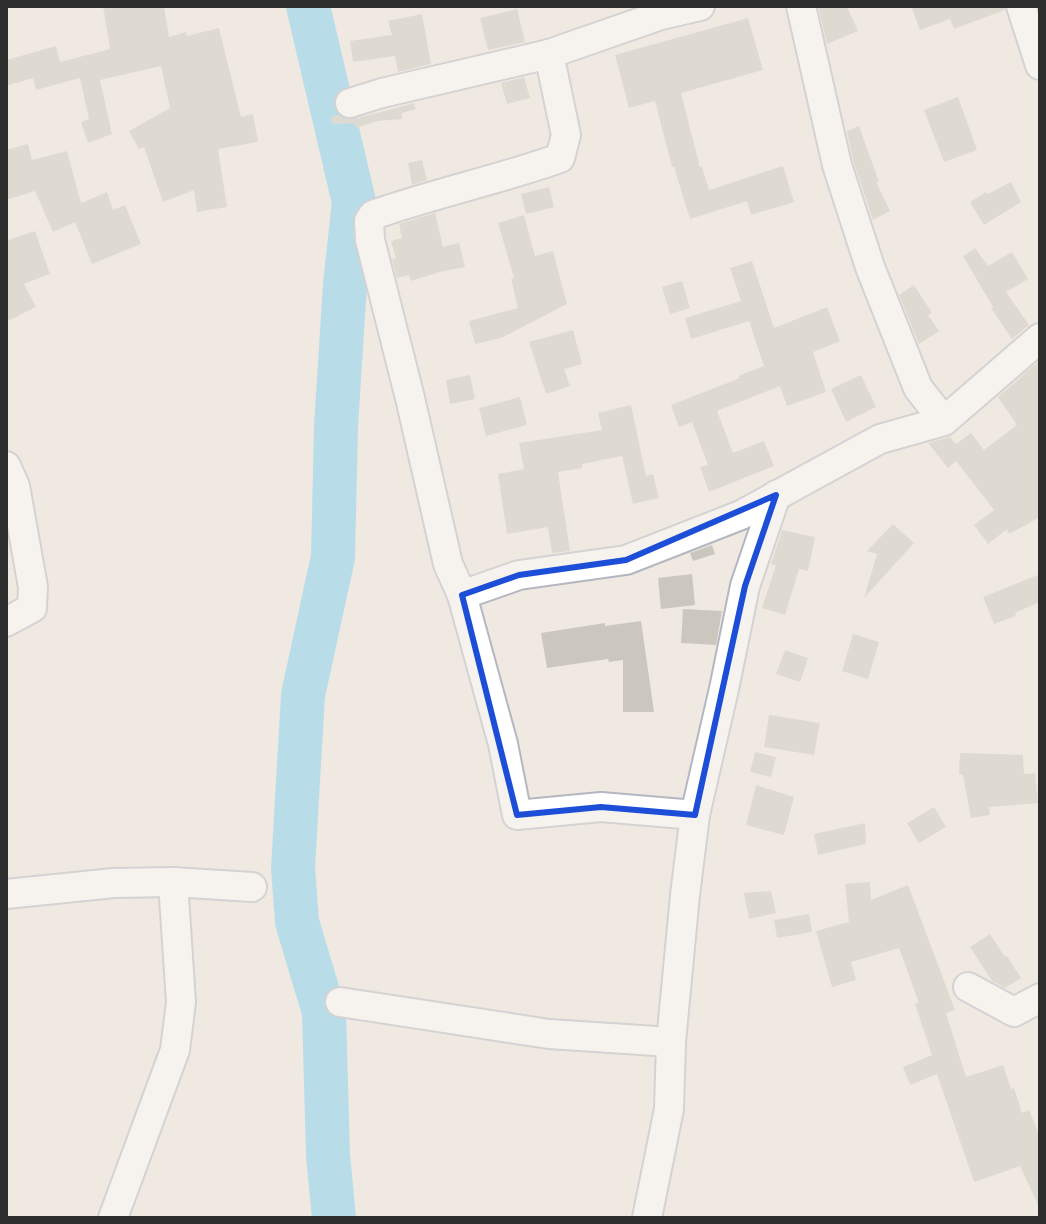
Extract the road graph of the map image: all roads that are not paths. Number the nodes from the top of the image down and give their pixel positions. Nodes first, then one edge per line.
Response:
1 (700, 6) edge
2 (801, 6) edge
3 (1021, 6) edge
4 (549, 54) junction
5 (1040, 65) edge
6 (350, 103) dead end
7 (1040, 338) edge
8 (944, 421) junction
9 (6, 466) edge
10 (776, 495) junction
11 (462, 595) junction
12 (6, 622) edge
13 (695, 815) junction
14 (173, 882) junction
15 (252, 887) dead end
16 (6, 894) edge
17 (968, 987) dead end
18 (1040, 998) edge
19 (340, 1002) dead end
20 (671, 1042) junction
21 (113, 1218) edge
22 (647, 1218) edge

1 - 4 street
2 - 8 street
3 - 5 street
4 - 6 street
4 - 11 street
7 - 8 street
8 - 10 street
9 - 12 street
10 - 11 street
10 - 13 street
11 - 13 street
13 - 20 street
14 - 15 street
14 - 16 street
14 - 21 street
17 - 18 street
19 - 20 street
20 - 22 street

